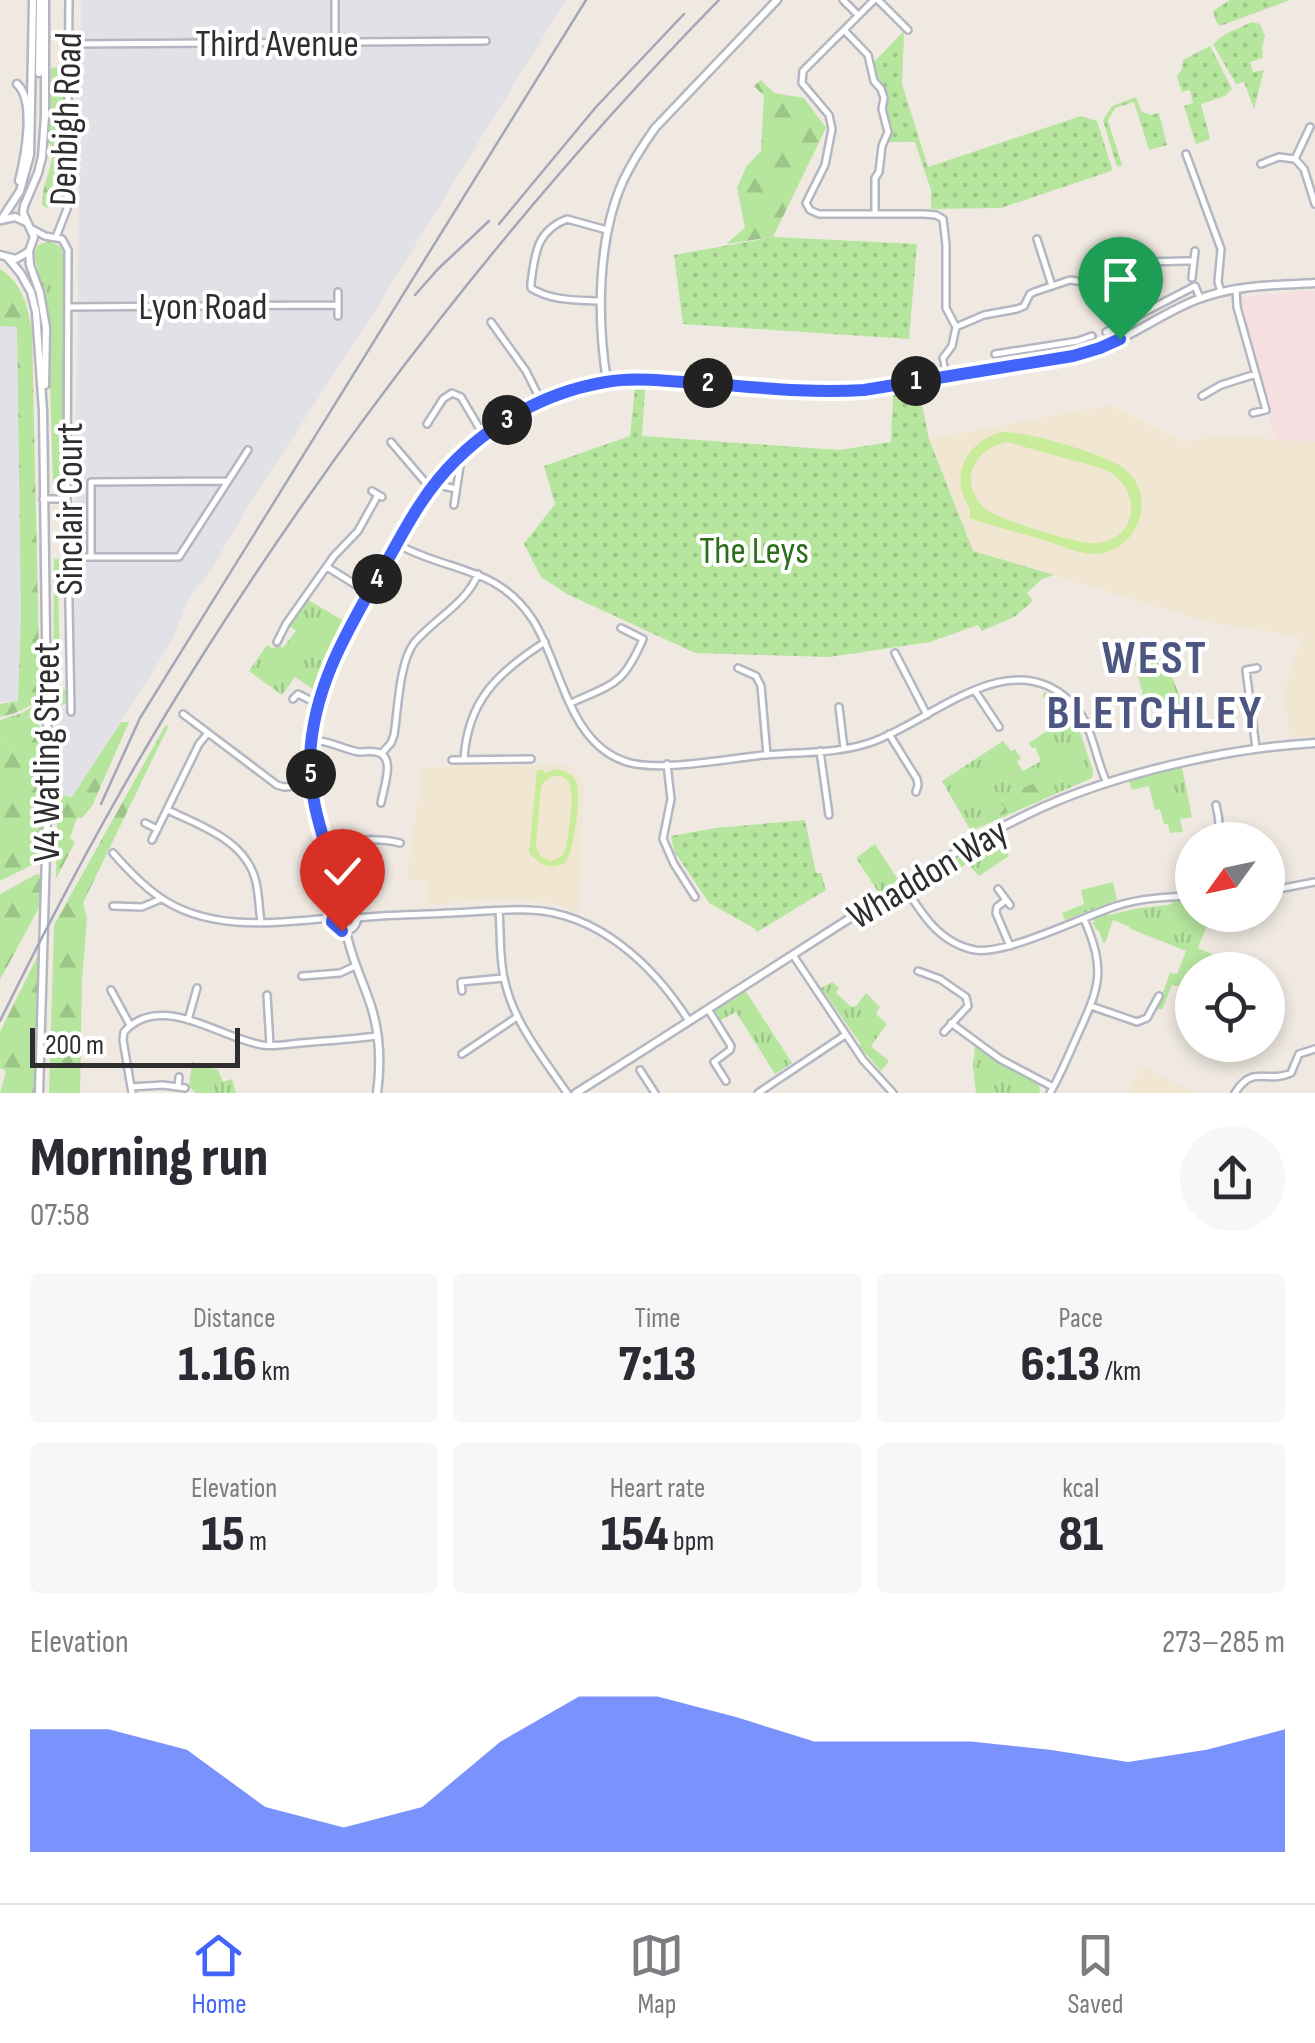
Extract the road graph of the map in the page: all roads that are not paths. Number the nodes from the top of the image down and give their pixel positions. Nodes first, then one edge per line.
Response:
1 (40, 0) edge
2 (69, 0) edge
3 (335, 0) edge
4 (778, 0) edge
5 (843, 0) edge
6 (876, 0) edge
7 (858, 15) junction
8 (844, 30) junction
9 (908, 30) dead end
10 (486, 41) dead end
11 (68, 44) junction
12 (335, 44) junction
13 (38, 73) dead end
14 (17, 84) dead end
15 (1310, 127) dead end
16 (1186, 154) dead end
17 (1294, 158) junction
18 (1261, 164) dead end
19 (16, 197) junction
20 (1315, 204) edge
21 (876, 214) junction
22 (0, 221) edge
23 (30, 226) junction
24 (607, 230) junction
25 (45, 236) junction
26 (56, 236) junction
27 (1037, 239) dead end
28 (31, 248) junction
29 (1195, 251) dead end
30 (2, 256) edge
31 (1193, 261) junction
32 (1193, 282) junction
33 (1315, 284) edge
34 (1052, 286) junction
35 (1236, 289) junction
36 (338, 292) dead end
37 (1220, 292) junction
38 (1200, 298) junction
39 (602, 301) junction
40 (338, 305) junction
41 (68, 307) junction
42 (338, 316) dead end
43 (491, 322) dead end
44 (956, 327) junction
45 (1106, 332) dead end
46 (1092, 336) dead end
47 (1043, 347) junction
48 (994, 354) dead end
49 (943, 358) joint
50 (1045, 361) junction
51 (1256, 374) junction
52 (946, 376) junction
53 (607, 382) junction
54 (1202, 396) dead end
55 (541, 401) junction
56 (42, 411) junction
57 (1253, 414) dead end
58 (427, 424) dead end
59 (484, 436) junction
60 (391, 442) dead end
61 (248, 450) dead end
62 (456, 460) junction
63 (227, 481) junction
64 (432, 486) junction
65 (456, 490) junction
66 (377, 495) dead end
67 (67, 498) junction
68 (44, 499) junction
69 (454, 504) dead end
70 (397, 544) junction
71 (68, 557) junction
72 (91, 558) junction
73 (327, 567) junction
74 (478, 574) junction
75 (369, 593) junction
76 (621, 628) dead end
77 (277, 642) dead end
78 (545, 642) junction
79 (895, 653) dead end
80 (738, 668) dead end
81 (1257, 668) dead end
82 (975, 690) junction
83 (293, 699) dead end
84 (571, 703) junction
85 (318, 704) junction
86 (839, 707) dead end
87 (71, 712) dead end
88 (184, 714) dead end
89 (927, 715) junction
90 (999, 727) dead end
91 (208, 733) junction
92 (889, 734) junction
93 (312, 740) junction
94 (1315, 743) edge
95 (844, 748) junction
96 (1256, 748) junction
97 (820, 750) junction
98 (382, 754) junction
99 (767, 755) junction
100 (452, 760) dead end
101 (464, 760) junction
102 (530, 760) dead end
103 (668, 764) junction
104 (1107, 783) junction
105 (311, 784) junction
106 (916, 792) dead end
107 (380, 803) dead end
108 (1216, 805) dead end
109 (168, 810) junction
110 (829, 815) dead end
111 (1219, 822) edge
112 (145, 823) dead end
113 (157, 829) junction
114 (152, 840) dead end
115 (400, 844) dead end
116 (326, 845) junction
117 (113, 853) dead end
118 (1315, 882) edge
119 (903, 884) junction
120 (998, 888) dead end
121 (1285, 888) edge
122 (695, 897) dead end
123 (1175, 897) edge
124 (161, 898) junction
125 (342, 905) junction
126 (113, 906) dead end
127 (500, 911) junction
128 (331, 918) junction
129 (358, 918) junction
130 (1083, 918) junction
131 (261, 922) junction
132 (346, 931) junction
133 (1010, 946) junction
134 (793, 955) junction
135 (355, 966) junction
136 (918, 971) dead end
137 (302, 976) dead end
138 (504, 978) junction
139 (197, 988) dead end
140 (111, 990) dead end
141 (462, 991) dead end
142 (267, 995) dead end
143 (1158, 996) dead end
144 (194, 999) junction
145 (204, 1000) dead end
146 (1092, 1006) junction
147 (708, 1009) junction
148 (517, 1016) junction
149 (188, 1020) junction
150 (689, 1022) junction
151 (952, 1023) junction
152 (130, 1025) junction
153 (944, 1032) dead end
154 (845, 1035) junction
155 (378, 1036) junction
156 (270, 1045) junction
157 (1315, 1049) edge
158 (462, 1054) dead end
159 (640, 1070) dead end
160 (179, 1077) dead end
161 (726, 1082) dead end
162 (132, 1090) edge
163 (1051, 1090) edge
164 (39, 1093) edge
165 (378, 1093) edge
166 (567, 1093) edge
167 (576, 1093) edge
168 (655, 1093) edge
169 (758, 1093) edge
170 (893, 1093) edge
171 (1235, 1093) edge

1 - 13 street
1 - 19 street
1 - 23 street, V4 Watling Street
2 - 11 street, Denbigh Road
3 - 12 street
4 - 24 street
5 - 7 street
6 - 7 street
6 - 9 street
7 - 8 street
8 - 21 street
8 - 21 street
10 - 12 street, Third Avenue
11 - 12 street, Third Avenue
11 - 26 street, Denbigh Road
14 - 19 street
15 - 17 street
16 - 37 street
17 - 18 street
17 - 20 street
19 - 22 street
21 - 44 street
22 - 23 street
23 - 25 street, Denbigh Road
23 - 28 street, V4 Watling Street
24 - 39 street
24 - 39 street
25 - 26 street, Denbigh Road
25 - 28 street, Denbigh Road
26 - 41 street, Denbigh Road
27 - 34 street
28 - 30 street
28 - 56 street, V4 Watling Street
29 - 31 street
30 - 56 street, V4 Watling Street
31 - 32 street
31 - 34 street
32 - 38 street
32 - 45 street
33 - 35 street
34 - 44 street
35 - 37 street
35 - 51 street
36 - 40 street
37 - 38 street
38 - 50 street
39 - 53 street
40 - 41 street, Lyon Road
40 - 42 street
41 - 67 street, Sinclair Court
43 - 55 street
44 - 49 street
46 - 47 street
47 - 48 street
47 - 50 street
49 - 52 street
50 - 52 street
51 - 54 street
51 - 57 street
52 - 53 street
53 - 55 street
55 - 59 street
56 - 68 street, V4 Watling Street
58 - 59 street
59 - 62 street
60 - 64 street
61 - 63 street
62 - 64 street
62 - 65 street
63 - 72 street
63 - 72 street
64 - 65 street
64 - 70 street
65 - 69 street
66 - 73 street
67 - 68 street
67 - 71 street, Sinclair Court
68 - 164 street, V4 Watling Street
70 - 74 street
70 - 75 street
71 - 72 street
71 - 87 street, Sinclair Court
73 - 75 street
73 - 77 street
74 - 78 street
74 - 98 street
75 - 85 street
76 - 84 street
78 - 84 street
78 - 101 street
79 - 89 street
80 - 99 street
81 - 96 street
82 - 89 street
82 - 90 street
82 - 104 street
83 - 85 street
84 - 103 street
85 - 93 street
86 - 95 street
88 - 91 street
89 - 92 street
91 - 105 street
91 - 109 street
92 - 95 street
92 - 106 street
93 - 98 street
93 - 105 street
94 - 96 street, Whaddon Way
95 - 97 street
96 - 104 street, Whaddon Way
97 - 99 street
97 - 110 street
98 - 107 street
99 - 103 street
100 - 101 street
101 - 102 street
103 - 122 street
104 - 119 street, Whaddon Way
105 - 116 street
108 - 111 street
109 - 113 street
109 - 131 street
112 - 113 street
113 - 114 street
115 - 116 street
116 - 125 street
117 - 124 street
118 - 121 street
119 - 133 street
119 - 134 street, Whaddon Way
120 - 133 street
123 - 130 street
124 - 126 street
124 - 131 street
125 - 128 street
125 - 129 street
127 - 129 street
127 - 138 street
127 - 150 street
128 - 131 street
128 - 132 street
129 - 132 street
130 - 133 street
130 - 146 street
132 - 135 street
134 - 147 street, Whaddon Way
134 - 154 street
135 - 137 street
135 - 155 street
136 - 151 street
138 - 141 street
138 - 148 street
139 - 144 street
140 - 152 street
142 - 156 street
143 - 146 street
144 - 145 street
144 - 149 street
146 - 163 street
147 - 150 street, Whaddon Way
147 - 161 street
148 - 158 street
148 - 166 street
149 - 152 street
149 - 156 street
150 - 167 street, Whaddon Way
151 - 153 street
151 - 163 street
152 - 162 street
154 - 169 street
154 - 170 street
155 - 156 street
155 - 165 street
157 - 171 street
159 - 168 street
160 - 162 street

